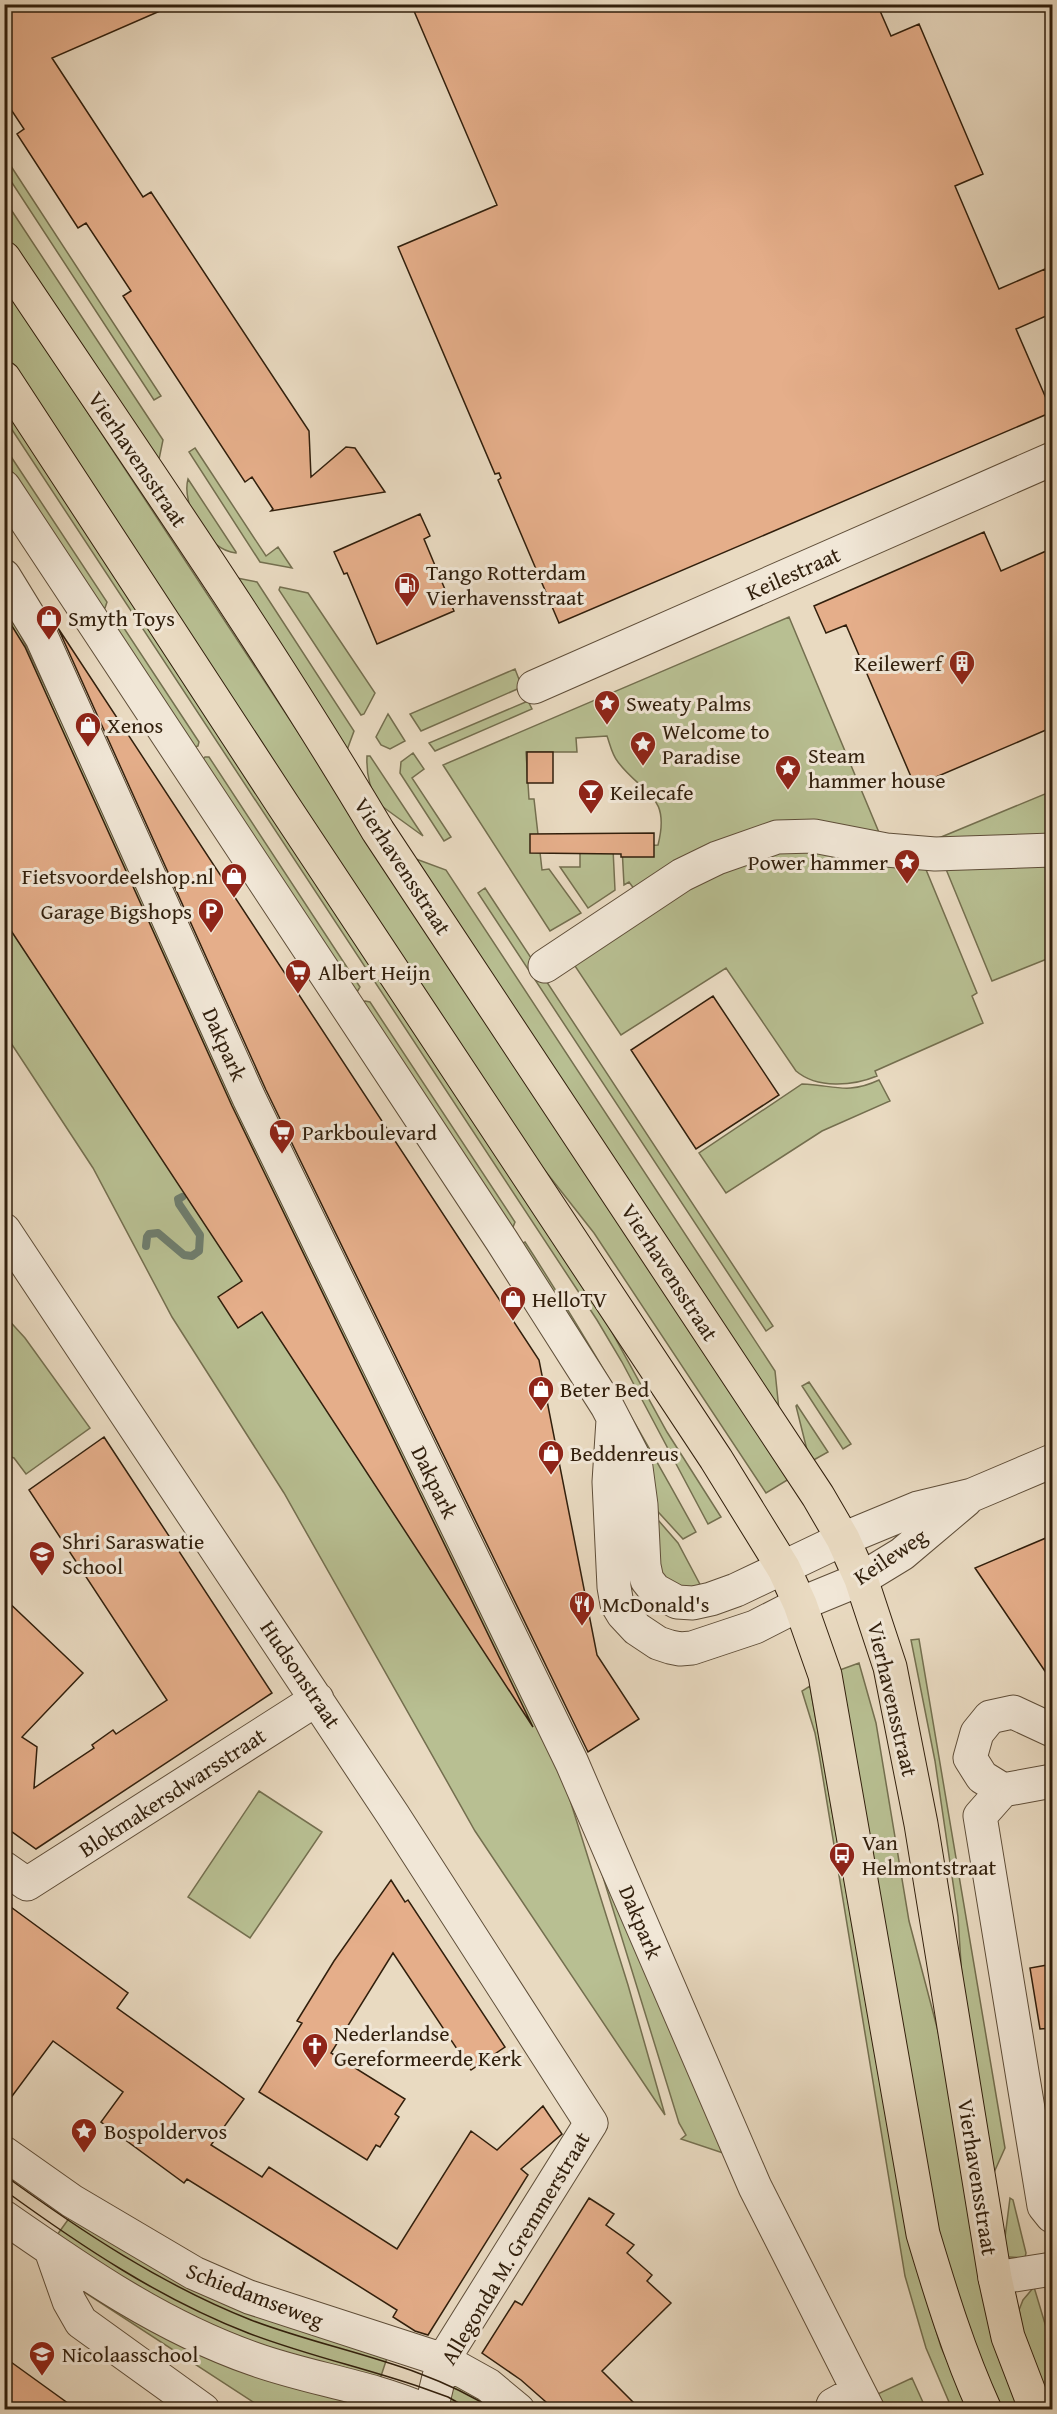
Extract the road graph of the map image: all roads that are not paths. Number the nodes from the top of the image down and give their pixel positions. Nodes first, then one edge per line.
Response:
1 (4, 258) edge
2 (4, 378) edge
3 (1053, 459) edge
4 (4, 487) edge
5 (8, 588) edge
6 (534, 687) dead end
7 (1053, 850) edge
8 (545, 966) dead end
9 (4, 1230) edge
10 (614, 1420) junction
11 (1053, 1461) edge
12 (972, 1495) junction
13 (843, 1539) junction
14 (784, 1569) junction
15 (861, 1579) junction
16 (801, 1604) junction
17 (317, 1699) junction
18 (1053, 1730) edge
19 (1053, 1781) edge
20 (1003, 1790) junction
21 (16, 1876) edge
22 (591, 2123) joint
23 (4, 2153) edge
24 (37, 2177) junction
25 (4, 2216) edge
26 (1053, 2216) edge
27 (51, 2250) junction
28 (1053, 2268) edge
29 (995, 2278) junction
30 (443, 2360) junction
31 (853, 2402) edge
32 (203, 2409) edge
33 (424, 2409) edge
34 (431, 2409) edge
35 (518, 2409) edge
36 (986, 2409) edge
37 (1036, 2409) edge

1 - 13 main road, Vierhavensstraat
2 - 14 main road
3 - 6 street, Keilestraat
4 - 10 street
5 - 31 street, Dakpark
7 - 8 street
9 - 17 street, Hudsonstraat
10 - 14 street
10 - 16 street
11 - 12 street, Keileweg
12 - 13 street, Keileweg
12 - 15 street, Keileweg
13 - 14 street, Keileweg
13 - 15 main road, Vierhavensstraat
14 - 16 main road
15 - 16 street, Keileweg
15 - 29 main road, Vierhavensstraat
16 - 36 main road
17 - 21 street, Blokmakersdwarsstraat
17 - 22 street, Hudsonstraat
18 - 20 street
19 - 20 street
20 - 26 street
22 - 30 street, Allegonda M. Gremmerstraat
23 - 24 street, Schiedamseweg
24 - 25 street
24 - 30 street, Schiedamseweg
25 - 27 street
27 - 32 street
27 - 33 street
28 - 29 street
29 - 37 main road, Vierhavensstraat
30 - 34 street, Allegonda M. Gremmerstraat
30 - 35 street, Schiedamseweg

